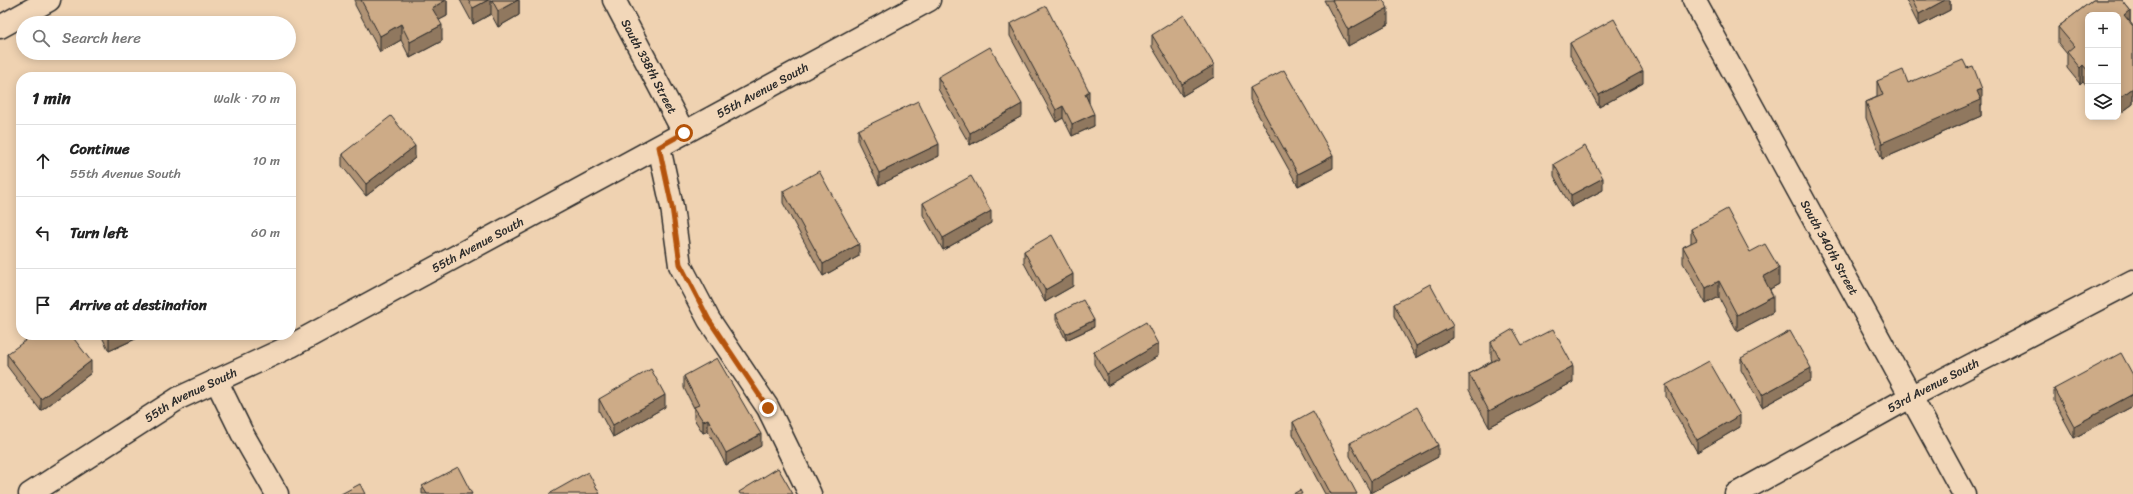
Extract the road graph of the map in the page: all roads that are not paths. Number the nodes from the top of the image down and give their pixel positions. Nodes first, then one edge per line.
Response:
1 (49, 0) edge
2 (614, 0) edge
3 (929, 0) edge
4 (1694, 0) edge
5 (20, 16) edge
6 (16, 18) edge
7 (0, 27) edge
8 (684, 133) junction
9 (659, 147) junction
10 (2133, 281) edge
11 (216, 380) junction
12 (1912, 396) junction
13 (30, 494) edge
14 (277, 494) edge
15 (810, 494) edge
16 (1736, 494) edge
17 (1964, 494) edge

1 - 5 street
2 - 8 street, South 338th Street
3 - 8 street, 55th Avenue South
4 - 12 street, South 340th Street
6 - 7 street
8 - 9 street, 55th Avenue South
9 - 11 street, 55th Avenue South
9 - 15 street
10 - 12 street, 53rd Avenue South
11 - 13 street, 55th Avenue South
11 - 14 street
12 - 16 street, 53rd Avenue South
12 - 17 street, South 340th Street

